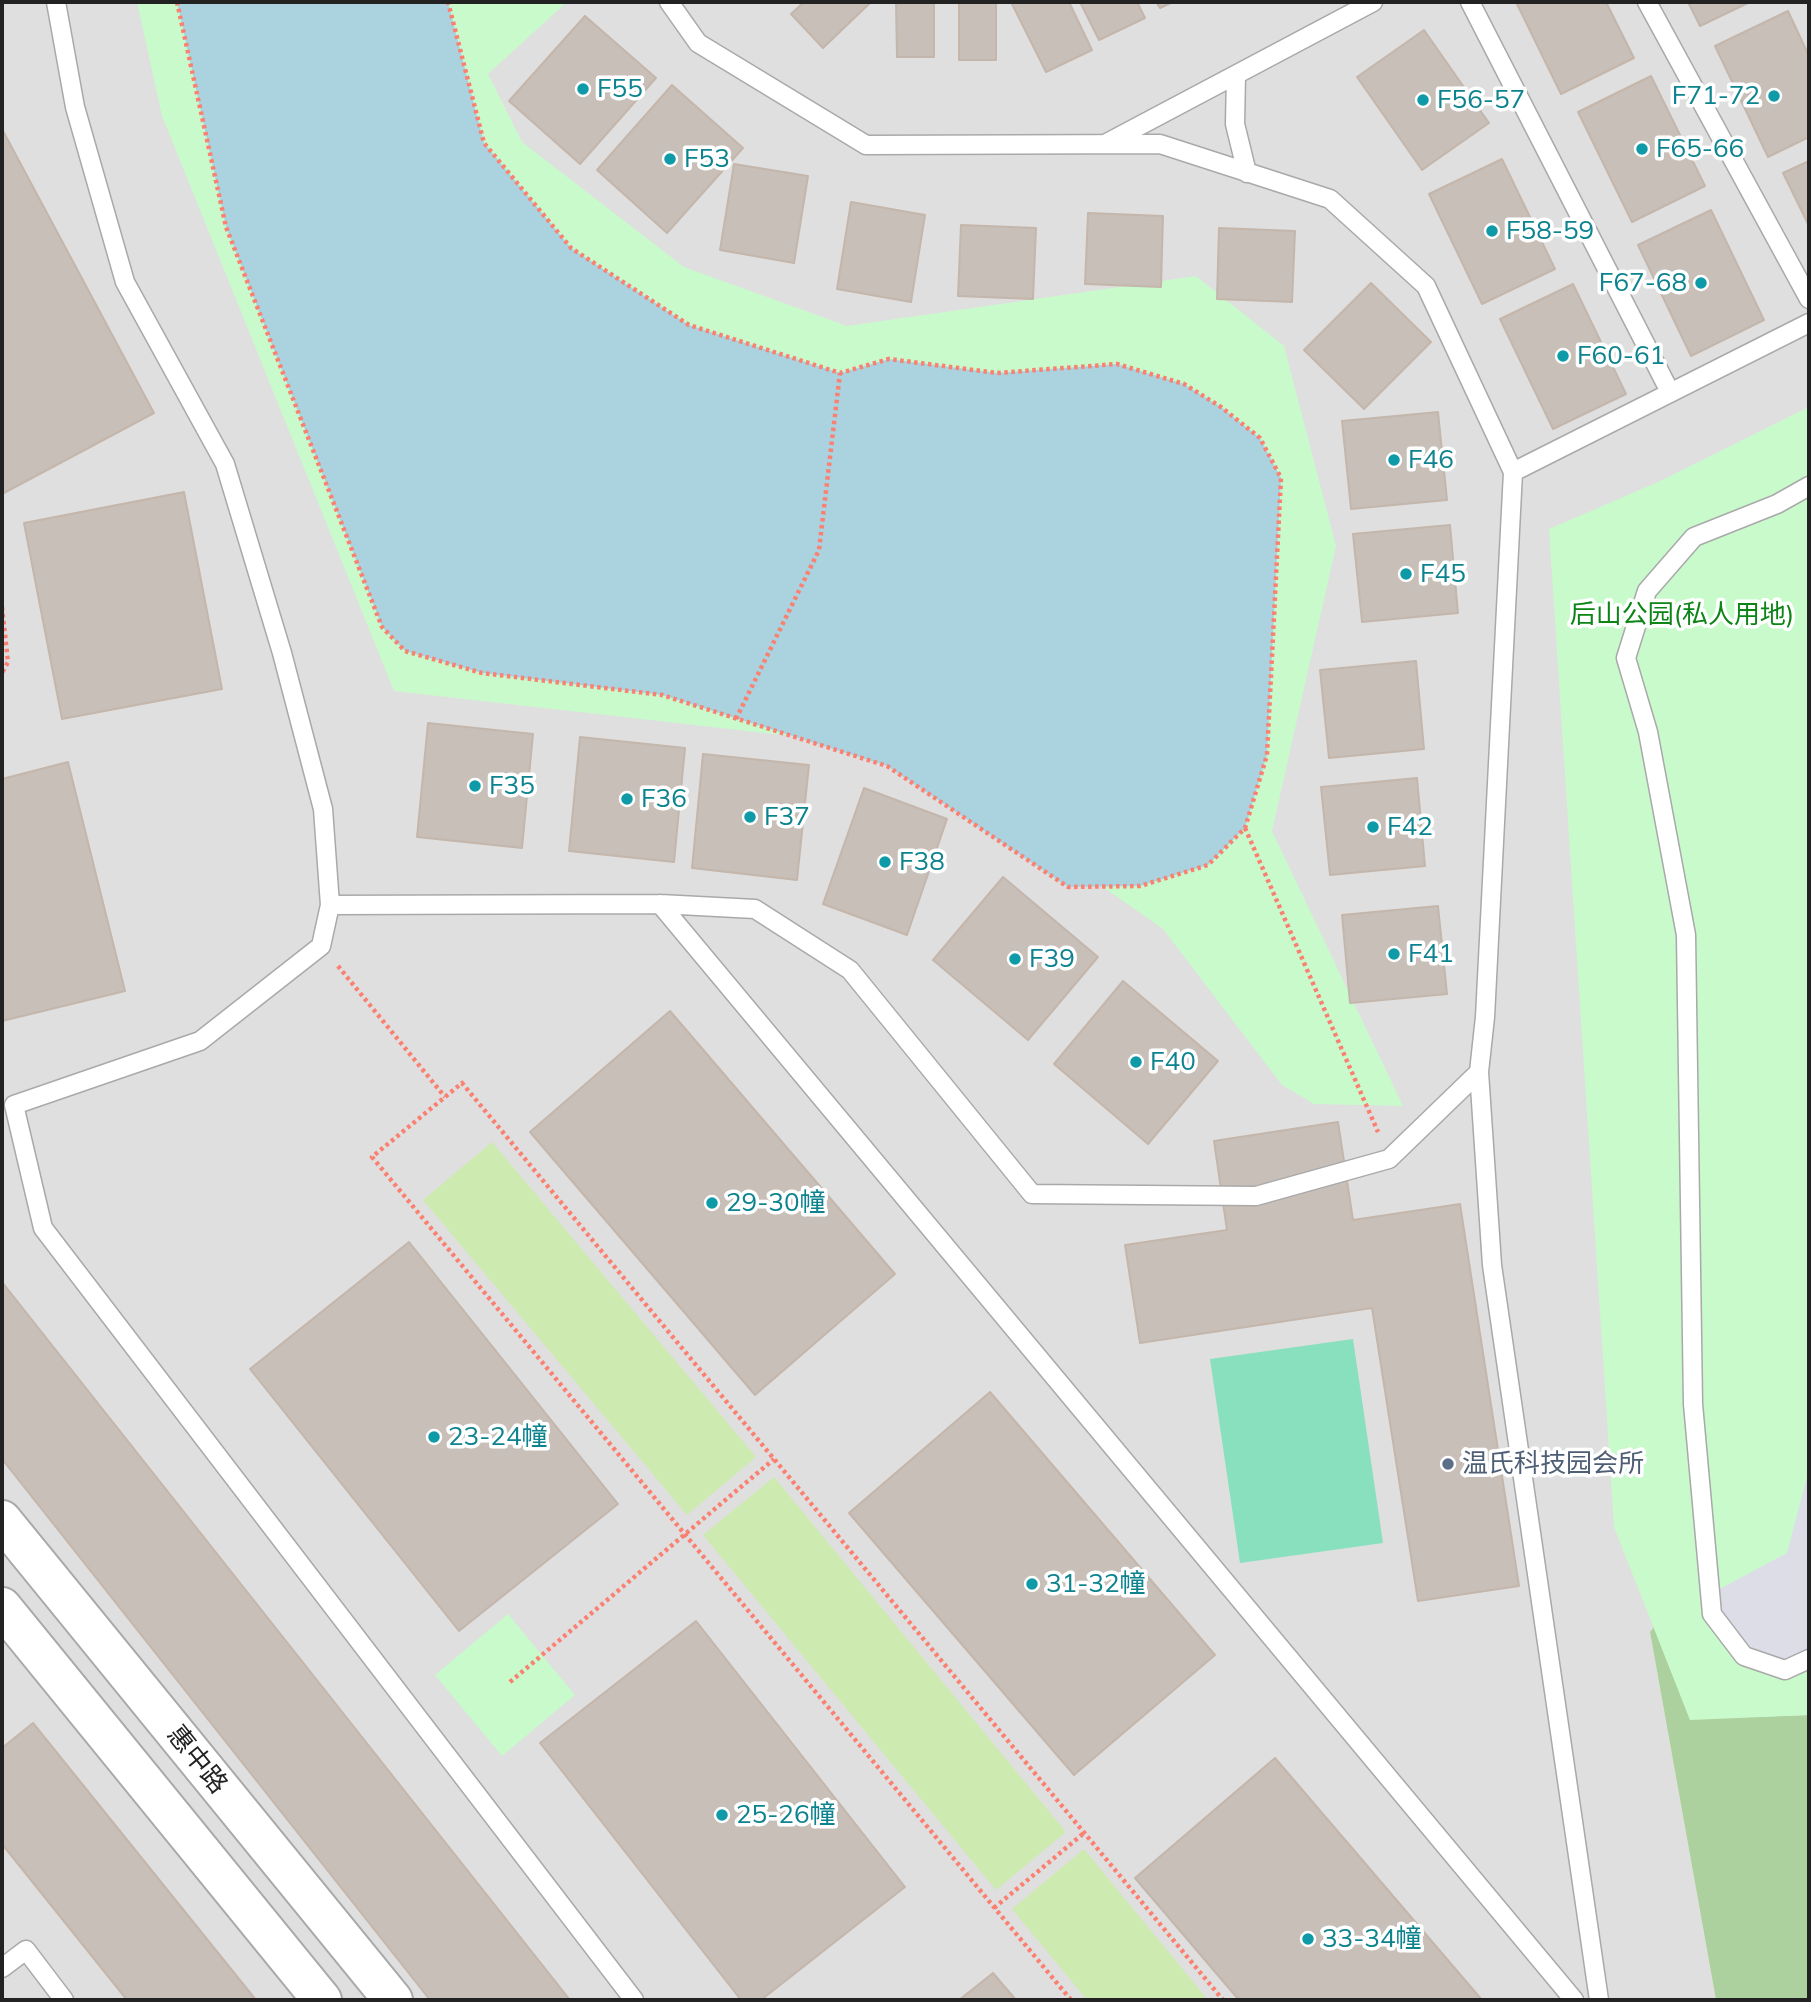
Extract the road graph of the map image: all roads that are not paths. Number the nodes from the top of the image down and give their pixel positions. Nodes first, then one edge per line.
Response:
1 (56, 2) edge
2 (669, 2) edge
3 (1373, 2) edge
4 (1470, 2) edge
5 (1647, 2) edge
6 (1236, 75) junction
7 (1104, 145) junction
8 (1247, 173) junction
9 (1809, 299) edge
10 (1809, 323) edge
11 (1670, 392) junction
12 (1513, 472) junction
13 (1809, 486) edge
14 (660, 904) junction
15 (330, 905) junction
16 (1479, 1072) junction
17 (8, 1104) edge
18 (2, 1520) edge
19 (2, 1607) edge
20 (1809, 1659) edge
21 (2, 1968) edge
22 (64, 2000) edge
23 (322, 2000) edge
24 (393, 2000) edge
25 (634, 2000) edge
26 (1574, 2000) edge
27 (1599, 2000) edge

1 - 15 lane
2 - 7 lane
3 - 6 lane
4 - 11 lane
5 - 9 lane
6 - 7 lane
6 - 8 lane
7 - 8 lane
8 - 12 lane
10 - 11 lane
11 - 12 lane
12 - 16 lane
13 - 20 lane
14 - 15 lane
14 - 16 lane
14 - 26 lane
15 - 17 lane
16 - 27 lane
17 - 25 lane
18 - 24 street, 惠中路
19 - 23 street, 惠中路
21 - 22 lane

